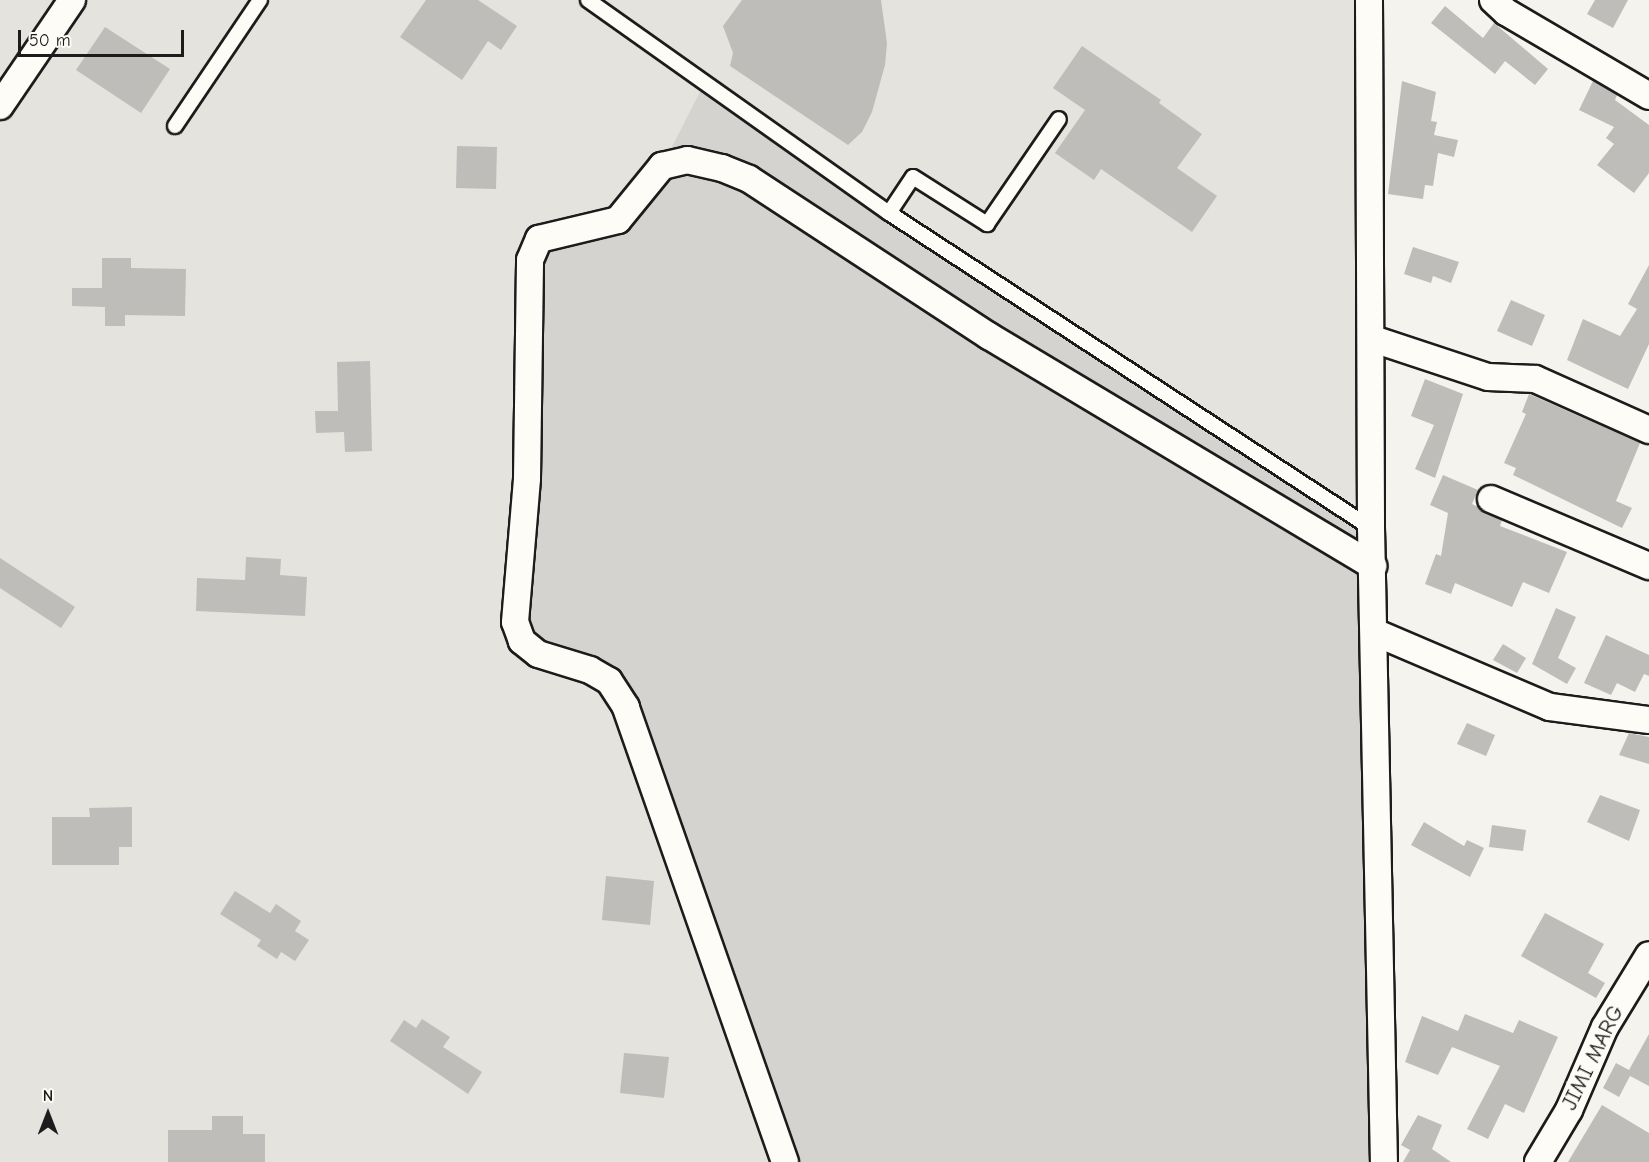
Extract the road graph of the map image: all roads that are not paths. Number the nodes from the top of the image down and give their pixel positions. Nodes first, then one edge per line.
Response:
1 (72, 0) edge
2 (260, 0) edge
3 (588, 0) edge
4 (1369, 0) edge
5 (1493, 0) edge
6 (1649, 96) edge
7 (0, 105) edge
8 (1059, 119) dead end
9 (175, 126) dead end
10 (889, 213) junction
11 (1373, 339) junction
12 (1649, 430) edge
13 (1491, 500) dead end
14 (1371, 528) junction
15 (1373, 566) junction
16 (1649, 566) edge
17 (1374, 632) junction
18 (1649, 720) edge
19 (1649, 955) edge
20 (784, 1162) edge
21 (1384, 1162) edge
22 (1538, 1162) edge

1 - 7 street
2 - 9 lane
3 - 10 lane
4 - 11 street
5 - 6 street
8 - 10 lane
10 - 14 lane
11 - 12 street
11 - 14 street
13 - 16 street
14 - 15 street
15 - 17 street
15 - 20 street
17 - 18 street
17 - 21 street
19 - 22 street, JIMI MARG

